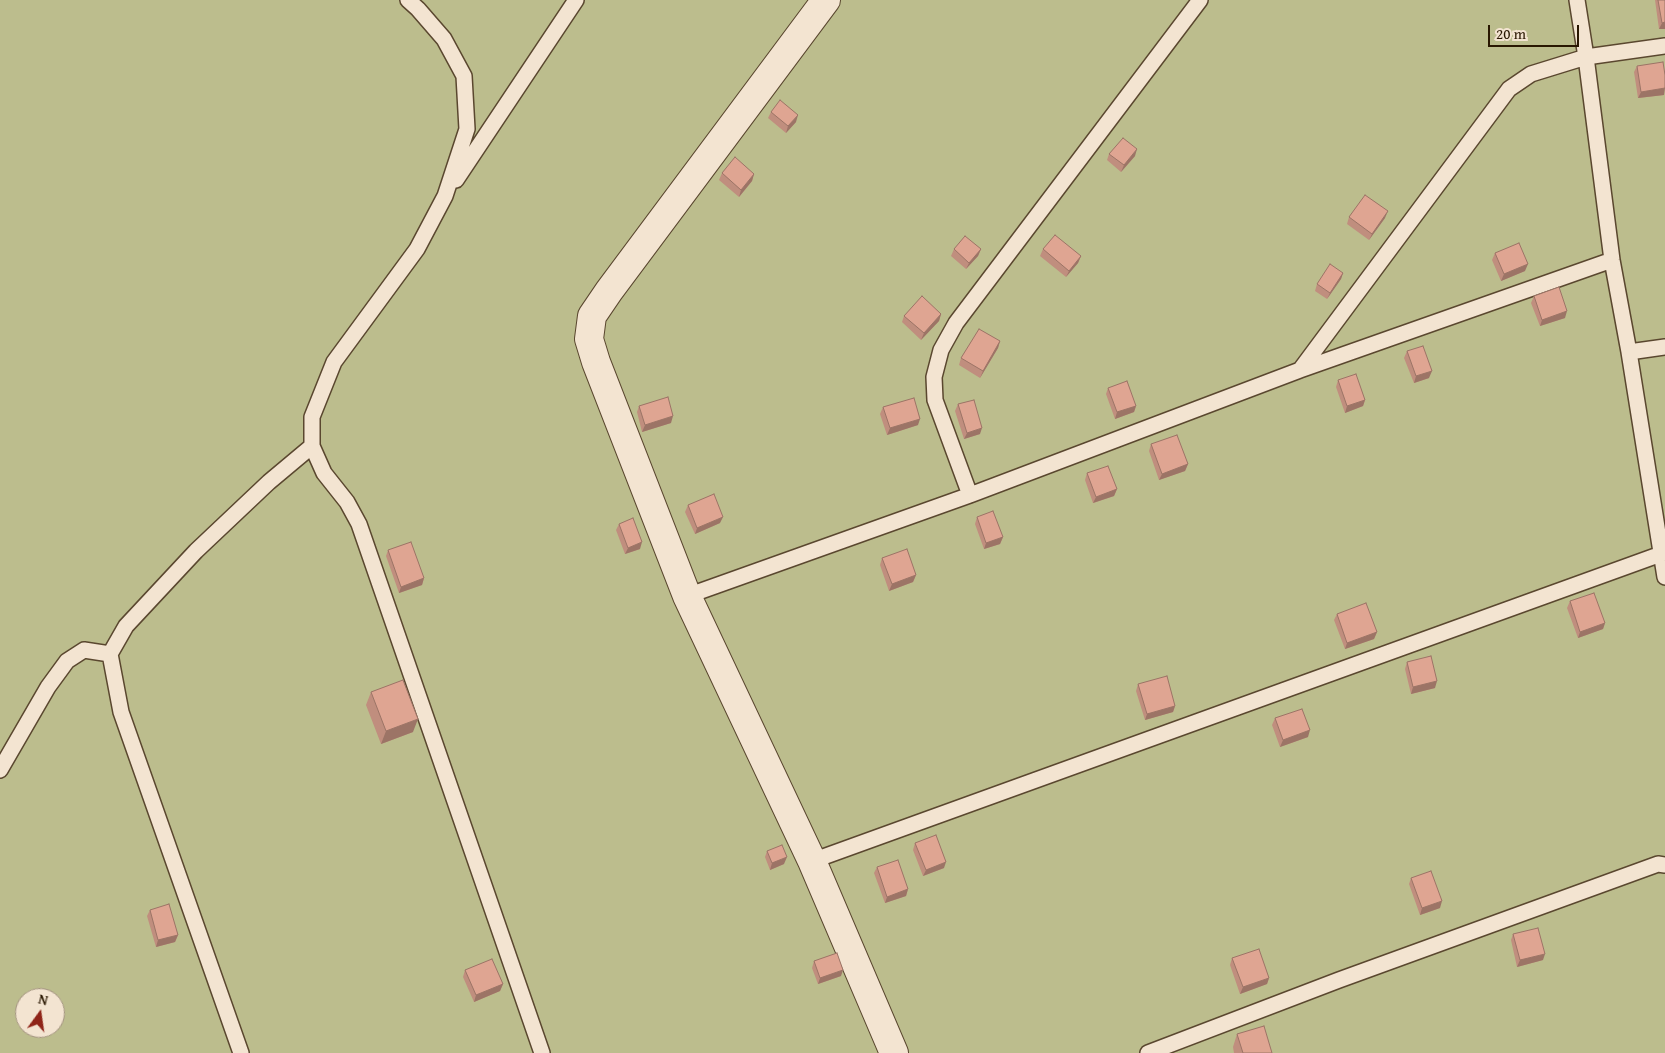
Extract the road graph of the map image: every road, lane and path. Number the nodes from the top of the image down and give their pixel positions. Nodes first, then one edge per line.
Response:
1 (408, 0) edge
2 (576, 0) edge
3 (826, 0) edge
4 (1200, 0) edge
5 (1577, 0) edge
6 (1665, 46) edge
7 (1586, 57) junction
8 (445, 196) junction
9 (1612, 260) junction
10 (1665, 347) edge
11 (1629, 352) junction
12 (1300, 370) junction
13 (312, 446) junction
14 (970, 495) junction
15 (1661, 554) junction
16 (1665, 577) edge
17 (687, 596) junction
18 (110, 654) junction
19 (0, 770) edge
20 (812, 861) junction
21 (1665, 865) edge
22 (241, 1053) edge
23 (542, 1053) edge
24 (894, 1053) edge
25 (1148, 1053) edge

1 - 8 lane
2 - 8 lane
3 - 17 street
4 - 14 lane
5 - 7 lane
6 - 7 lane
7 - 9 lane
7 - 12 lane
8 - 13 lane
9 - 11 lane
9 - 12 lane
10 - 11 lane
11 - 15 lane
12 - 14 lane
13 - 18 lane
13 - 23 lane
14 - 17 lane
15 - 16 lane
15 - 20 lane
17 - 20 street
18 - 19 lane
18 - 22 lane
20 - 24 street
21 - 25 lane

